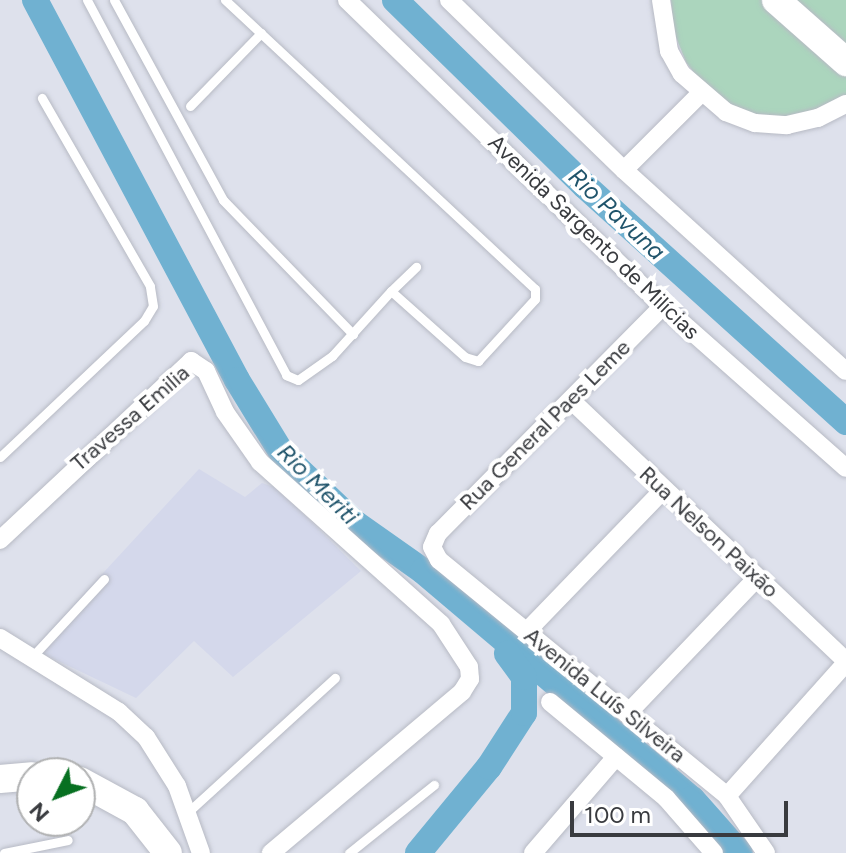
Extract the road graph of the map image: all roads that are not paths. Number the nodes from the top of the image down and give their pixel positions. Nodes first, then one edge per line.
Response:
1 (87, 0) edge
2 (114, 0) edge
3 (225, 0) edge
4 (347, 0) edge
5 (449, 0) edge
6 (661, 0) edge
7 (776, 0) edge
8 (261, 33) junction
9 (846, 62) edge
10 (700, 94) junction
11 (42, 98) dead end
12 (846, 104) edge
13 (190, 106) dead end
14 (624, 170) junction
15 (416, 267) dead end
16 (391, 291) junction
17 (663, 306) junction
18 (353, 334) junction
19 (846, 371) edge
20 (573, 402) junction
21 (0, 457) edge
22 (846, 468) edge
23 (663, 490) junction
24 (0, 540) edge
25 (432, 547) joint
26 (757, 578) junction
27 (104, 579) dead end
28 (527, 631) junction
29 (0, 638) edge
30 (30, 659) junction
31 (846, 662) edge
32 (335, 678) dead end
33 (550, 702) dead end
34 (627, 714) junction
35 (616, 757) junction
36 (434, 785) dead end
37 (96, 790) edge
38 (727, 796) junction
39 (188, 812) junction
40 (68, 840) dead end
41 (4, 853) edge
42 (168, 853) edge
43 (201, 853) edge
44 (271, 853) edge
45 (349, 853) edge
46 (533, 853) edge
47 (714, 853) edge
48 (766, 853) edge

1 - 18 lane
2 - 18 lane
3 - 8 lane
4 - 17 street, Avenida Sargento de Milícias
5 - 14 street
6 - 10 street
7 - 9 main road
8 - 13 lane
8 - 16 lane
10 - 12 street
10 - 14 street
11 - 21 lane
14 - 19 street
15 - 16 lane
16 - 18 lane
17 - 20 street, Rua General Paes Leme
17 - 22 street, Avenida Sargento de Milícias
20 - 23 street, Rua Nelson Paixão
20 - 25 street, Rua General Paes Leme
23 - 26 street, Rua Nelson Paixão
23 - 28 street
24 - 44 street, Travessa Emilia
25 - 28 street, Avenida Luís Silveira
26 - 31 street, Rua Nelson Paixão
26 - 34 street
27 - 30 lane
28 - 34 street, Avenida Luís Silveira
29 - 30 street
30 - 39 street
31 - 38 street
32 - 39 lane
33 - 35 street, Avenida Luís Silveira
34 - 38 street, Avenida Luís Silveira
35 - 46 street
35 - 47 street, Avenida Luís Silveira
36 - 45 lane
37 - 42 main road
38 - 48 street, Avenida Luís Silveira
39 - 43 street
40 - 41 lane

